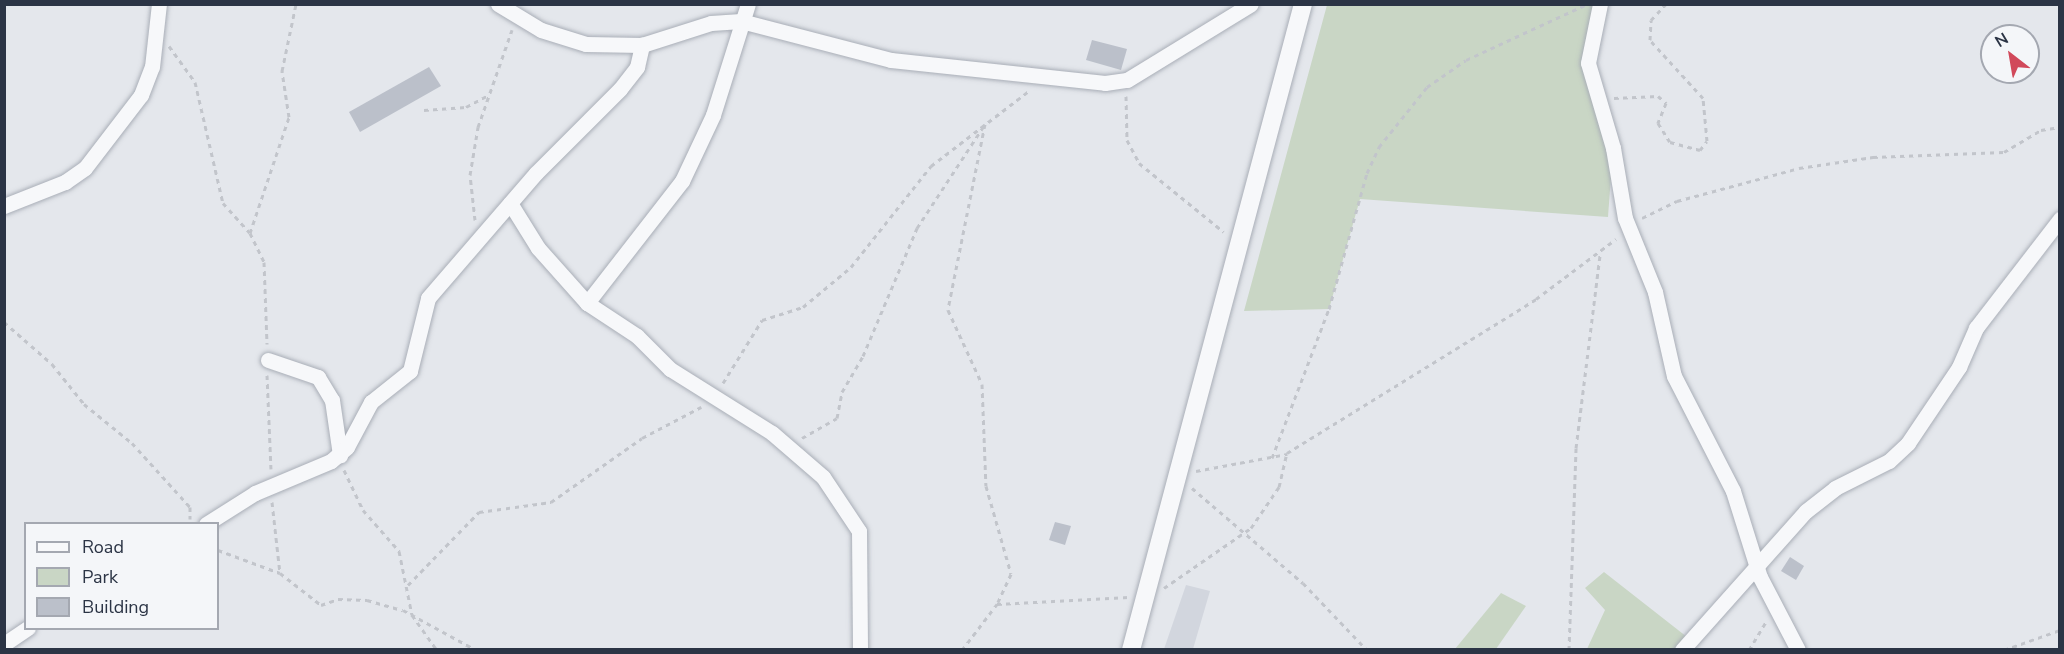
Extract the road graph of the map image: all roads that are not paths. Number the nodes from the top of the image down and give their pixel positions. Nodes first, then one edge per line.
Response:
1 (159, 4) edge
2 (498, 4) edge
3 (748, 4) edge
4 (1251, 4) edge
5 (1303, 4) edge
6 (1600, 4) edge
7 (741, 21) junction
8 (642, 45) junction
9 (510, 203) junction
10 (4, 206) edge
11 (2060, 219) edge
12 (587, 303) junction
13 (268, 360) road end
14 (340, 455) junction
15 (210, 522) edge
16 (1756, 566) junction
17 (25, 630) edge
18 (4, 644) edge
19 (860, 650) edge
20 (1131, 650) edge
21 (1682, 650) edge
22 (1798, 650) edge

1 - 10 street
2 - 8 street
3 - 7 street
4 - 7 street
5 - 20 street
6 - 16 street
7 - 8 street
7 - 12 street
8 - 9 street
9 - 12 street
9 - 14 street
11 - 16 street
12 - 19 street
13 - 14 street
14 - 15 street
16 - 21 street
16 - 22 street
17 - 18 street

